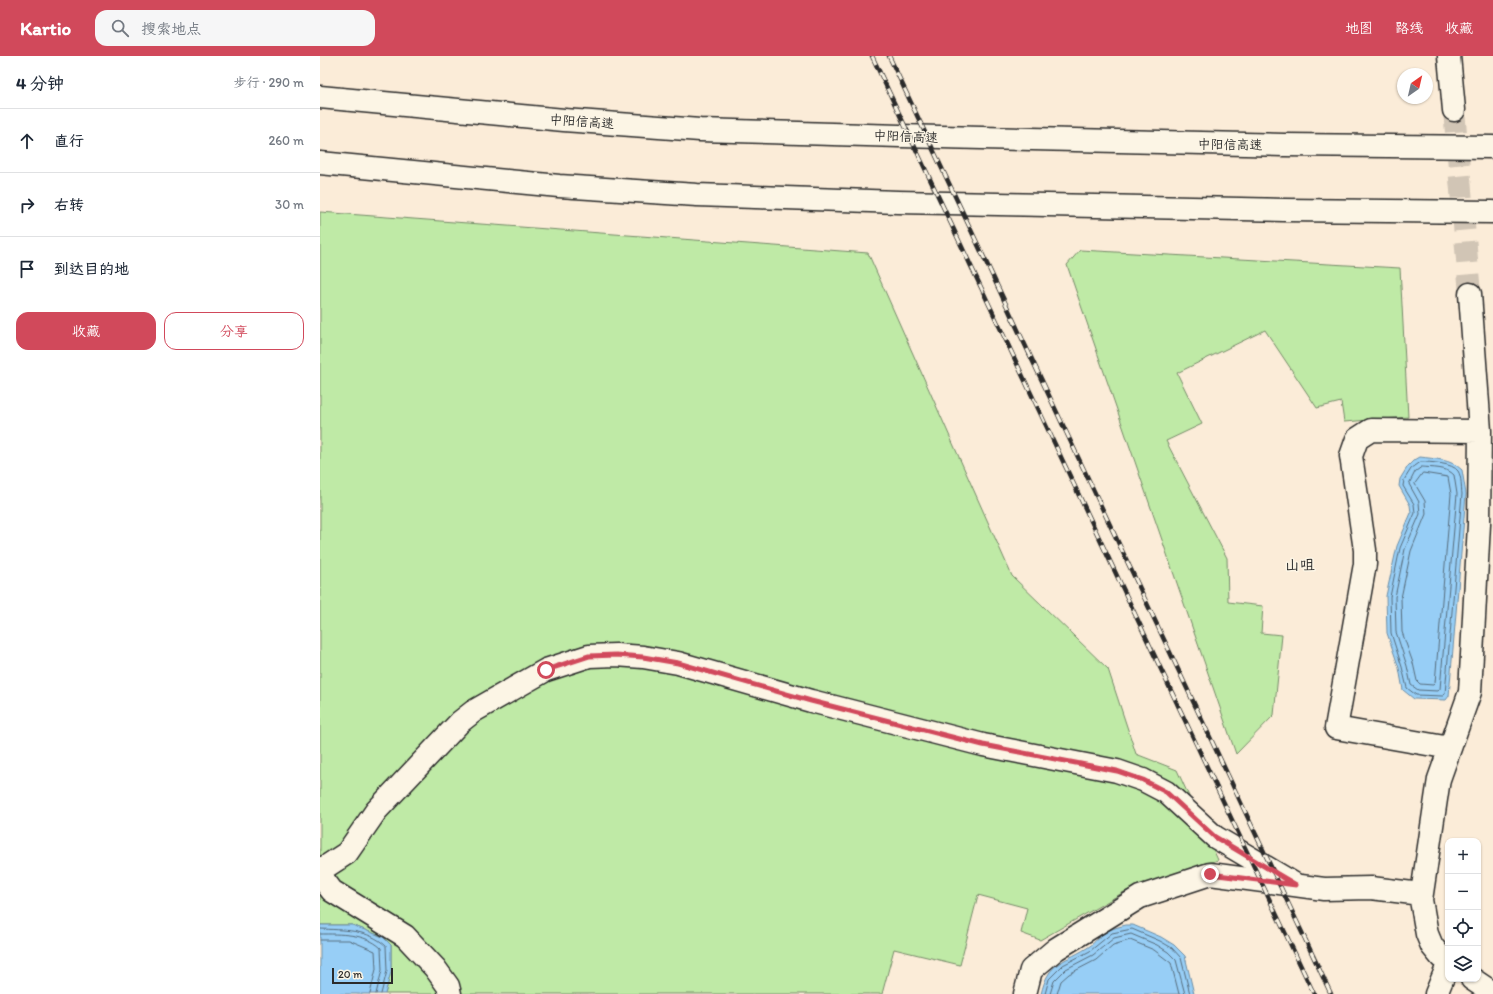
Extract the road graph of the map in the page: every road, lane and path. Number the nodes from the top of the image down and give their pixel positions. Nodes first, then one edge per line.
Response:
1 (1449, 56) edge
2 (320, 97) edge
3 (1454, 110) tunnel mouth
4 (1493, 147) edge
5 (320, 163) edge
6 (1493, 212) edge
7 (1470, 294) tunnel mouth
8 (1480, 431) junction
9 (1450, 748) junction
10 (320, 868) edge
11 (320, 875) edge
12 (1296, 885) junction
13 (1421, 894) junction
14 (1445, 960) edge
15 (1445, 972) edge
16 (1476, 982) edge
17 (450, 994) edge
18 (1025, 994) edge
19 (1436, 994) edge
20 (1493, 994) edge

1 - 3 main road
2 - 4 main road, 中阳信高速
5 - 6 main road
7 - 8 main road
8 - 9 main road
8 - 9 main road
9 - 13 main road
10 - 12 main road
11 - 17 main road
12 - 13 main road
12 - 18 main road
13 - 14 main road
15 - 19 main road
16 - 20 main road

